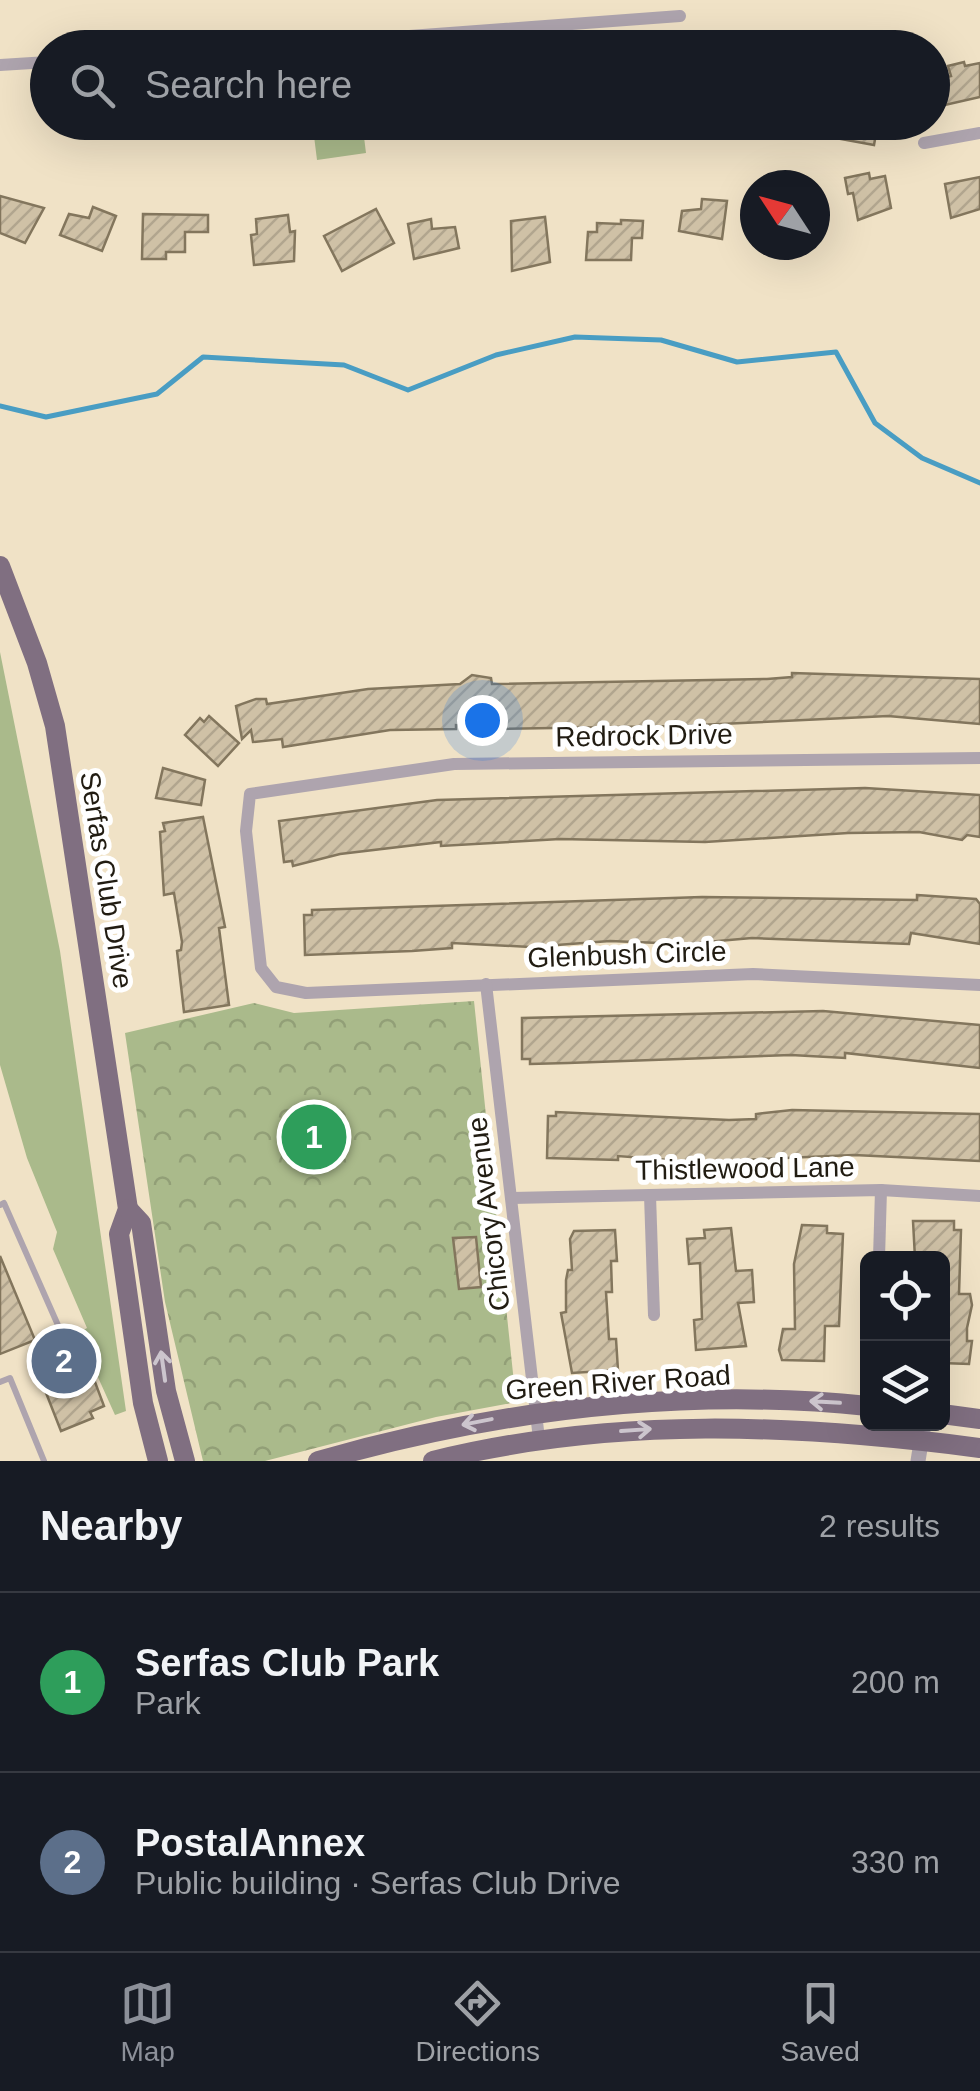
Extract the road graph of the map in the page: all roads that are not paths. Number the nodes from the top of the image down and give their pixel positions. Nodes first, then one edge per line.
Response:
1 (680, 16) dead end
2 (491, 30) edge
3 (30, 64) edge
4 (0, 66) edge
5 (980, 133) edge
6 (950, 138) edge
7 (941, 140) edge
8 (924, 143) dead end
9 (0, 566) edge
10 (980, 758) edge
11 (486, 984) junction
12 (980, 985) edge
13 (276, 986) joint
14 (882, 1190) junction
15 (650, 1195) junction
16 (980, 1196) edge
17 (512, 1198) junction
18 (0, 1205) edge
19 (128, 1209) junction
20 (880, 1251) edge
21 (654, 1315) dead end
22 (61, 1332) dead end
23 (0, 1382) edge
24 (860, 1406) edge
25 (536, 1412) junction
26 (950, 1415) edge
27 (980, 1420) edge
28 (539, 1439) junction
29 (921, 1442) edge
30 (980, 1448) edge
31 (44, 1461) edge
32 (158, 1461) edge
33 (185, 1461) edge
34 (318, 1461) edge
35 (433, 1461) edge

1 - 2 street
3 - 4 street
5 - 6 street
7 - 8 street
9 - 19 main road, Serfas Club Drive
10 - 13 street, Redrock Drive
11 - 12 street, Glenbush Circle
11 - 13 street, Glenbush Circle
11 - 17 street, Chicory Avenue
14 - 15 street, Thistlewood Lane
14 - 16 street, Thistlewood Lane
14 - 20 street
15 - 17 street, Thistlewood Lane
15 - 21 street
17 - 25 street, Chicory Avenue
18 - 22 lane
19 - 32 main road, Serfas Club Drive
33 -> 19 main road, Serfas Club Drive
23 - 31 lane
24 -> 25 main road, Green River Road
25 - 28 street, Chicory Avenue
25 -> 34 main road, Green River Road
26 - 27 main road
28 -> 29 main road, Green River Road
28 - 35 main road, Green River Road
29 - 30 main road, Green River Road

